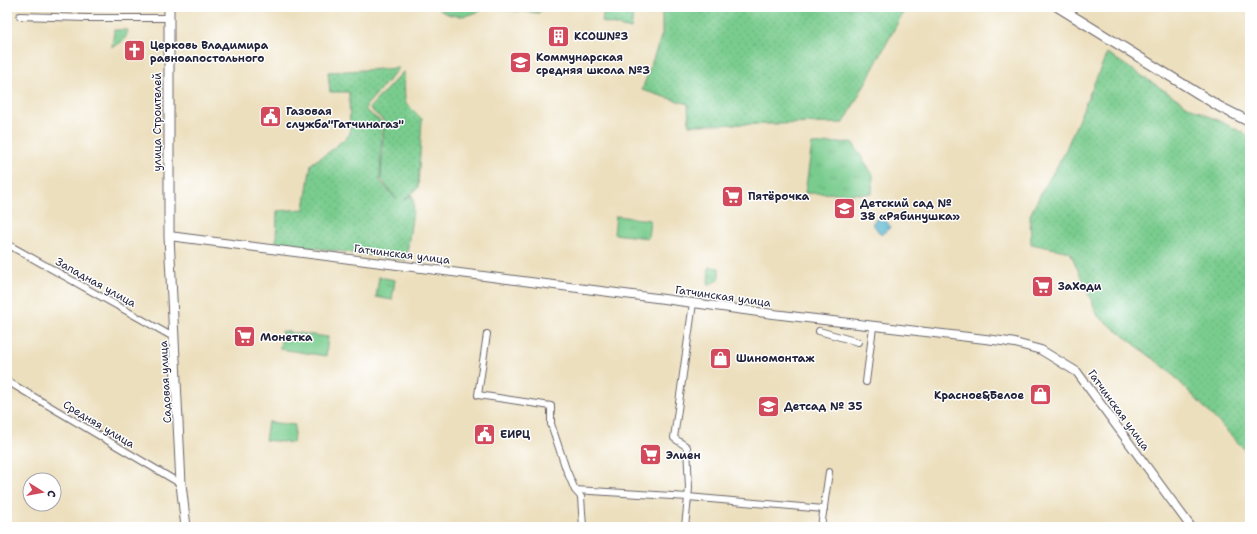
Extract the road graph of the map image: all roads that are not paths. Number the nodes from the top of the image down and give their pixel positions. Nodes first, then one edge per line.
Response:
1 (169, 7) edge
2 (1058, 7) edge
3 (20, 16) dead end
4 (169, 18) junction
5 (1250, 122) edge
6 (169, 236) junction
7 (7, 244) edge
8 (693, 303) junction
9 (873, 327) junction
10 (819, 331) dead end
11 (487, 334) dead end
12 (174, 338) junction
13 (858, 342) dead end
14 (7, 381) edge
15 (866, 382) dead end
16 (829, 472) dead end
17 (181, 484) junction
18 (575, 490) junction
19 (688, 497) junction
20 (824, 509) junction
21 (186, 527) edge
22 (583, 527) edge
23 (685, 527) edge
24 (821, 527) edge
25 (1191, 527) edge

1 - 4 main road, улица Строителей
2 - 5 main road
3 - 4 street
4 - 6 main road, улица Строителей
6 - 8 street, Гатчинская улица
6 - 12 main road, Садовая улица
7 - 12 street, Западная улица
8 - 9 street, Гатчинская улица
8 - 19 street
9 - 15 street
9 - 25 street, Гатчинская улица
10 - 13 street
11 - 18 street
12 - 17 main road, Садовая улица
14 - 17 street, Средняя улица
16 - 20 street
17 - 21 main road, Садовая улица
18 - 19 street
18 - 22 street
19 - 20 street
19 - 23 street
20 - 24 street

